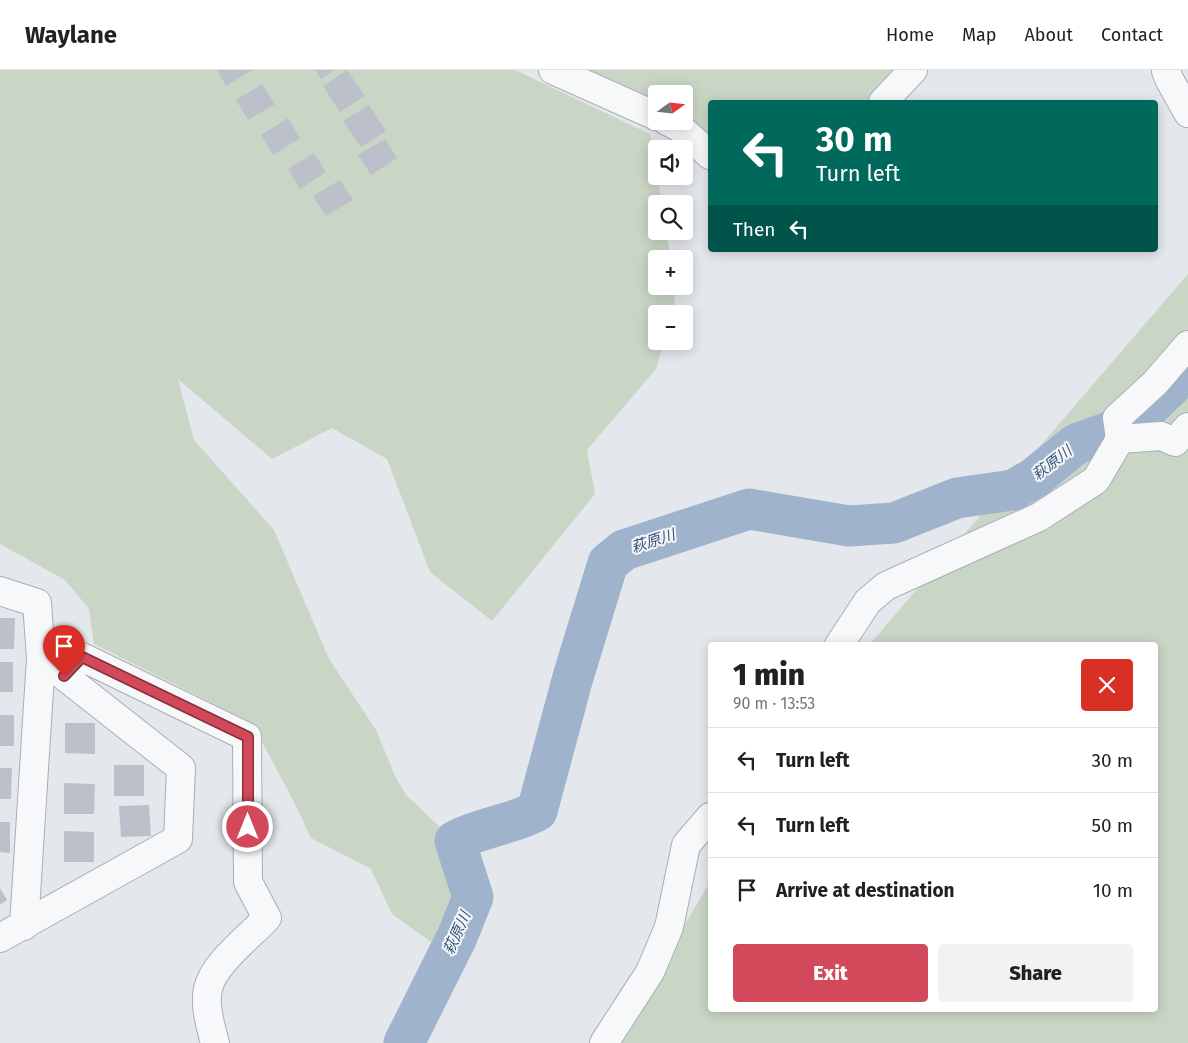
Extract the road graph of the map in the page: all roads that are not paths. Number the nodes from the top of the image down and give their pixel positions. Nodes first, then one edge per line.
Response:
1 (553, 70) edge
2 (913, 70) edge
3 (1167, 70) edge
4 (885, 100) edge
5 (648, 112) edge
6 (1188, 113) edge
7 (682, 130) edge
8 (708, 153) edge
9 (1188, 344) edge
10 (1188, 427) edge
11 (1119, 428) junction
12 (0, 591) edge
13 (841, 642) edge
14 (41, 658) junction
15 (64, 676) junction
16 (708, 819) edge
17 (24, 926) junction
18 (0, 938) edge
19 (215, 1043) edge
20 (604, 1043) edge

1 - 5 street
2 - 4 street
3 - 6 street
7 - 8 street
9 - 11 street
10 - 11 street
11 - 13 street
12 - 14 street
14 - 15 street
14 - 17 street
15 - 17 street
15 - 19 street
16 - 20 street
17 - 18 street

